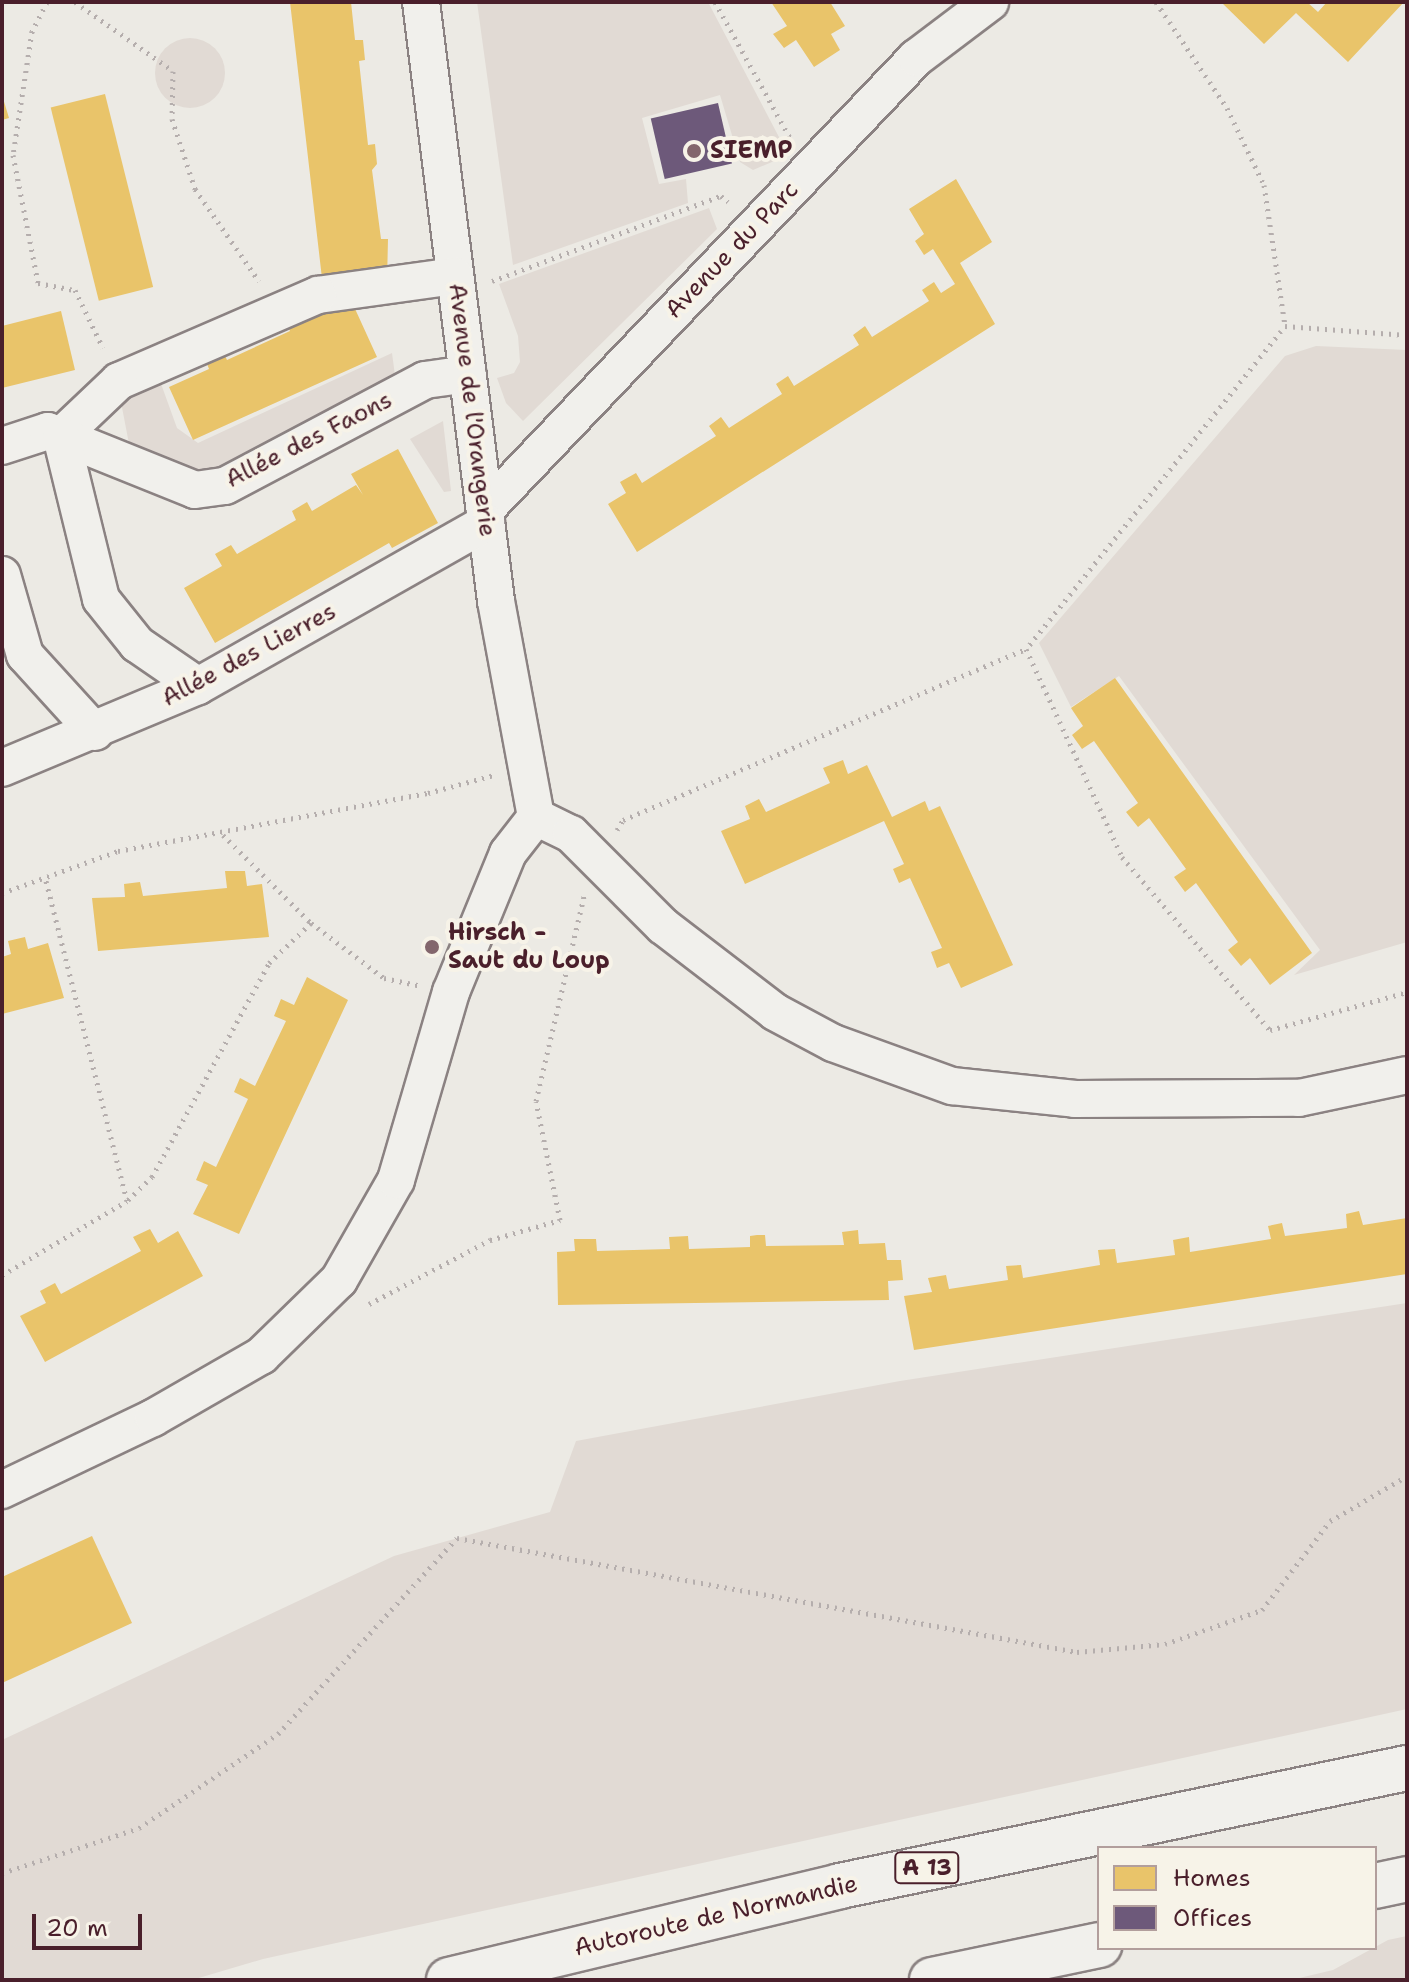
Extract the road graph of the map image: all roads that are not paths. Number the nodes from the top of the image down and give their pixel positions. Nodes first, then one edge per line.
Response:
1 (421, 2) edge
2 (990, 2) edge
3 (456, 285) junction
4 (468, 374) junction
5 (61, 436) junction
6 (2, 446) edge
7 (485, 516) junction
8 (2, 575) edge
9 (198, 686) junction
10 (95, 732) junction
11 (2, 768) edge
12 (536, 817) junction
13 (1407, 1075) edge
14 (2, 1490) edge
15 (1407, 1768) edge
16 (1407, 1879) edge
17 (1377, 1886) edge
18 (1097, 1945) edge
19 (449, 1980) edge
20 (932, 1980) edge

1 - 3 street, Avenue de l'Orangerie
2 - 7 street, Avenue du Parc
3 - 4 street, Avenue de l'Orangerie
3 - 5 street
4 - 5 street, Allée des Faons
4 - 7 street, Avenue de l'Orangerie
5 - 6 street
5 - 9 street
7 - 9 street, Allée des Lierres
7 - 12 street, Avenue de l'Orangerie
8 - 10 street
9 - 10 street, Allée des Lierres
10 - 11 street, Allée des Lierres
12 - 13 street
12 - 14 street
15 - 19 highway, Autoroute de Normandie / A 13
16 - 17 highway
18 - 20 highway

